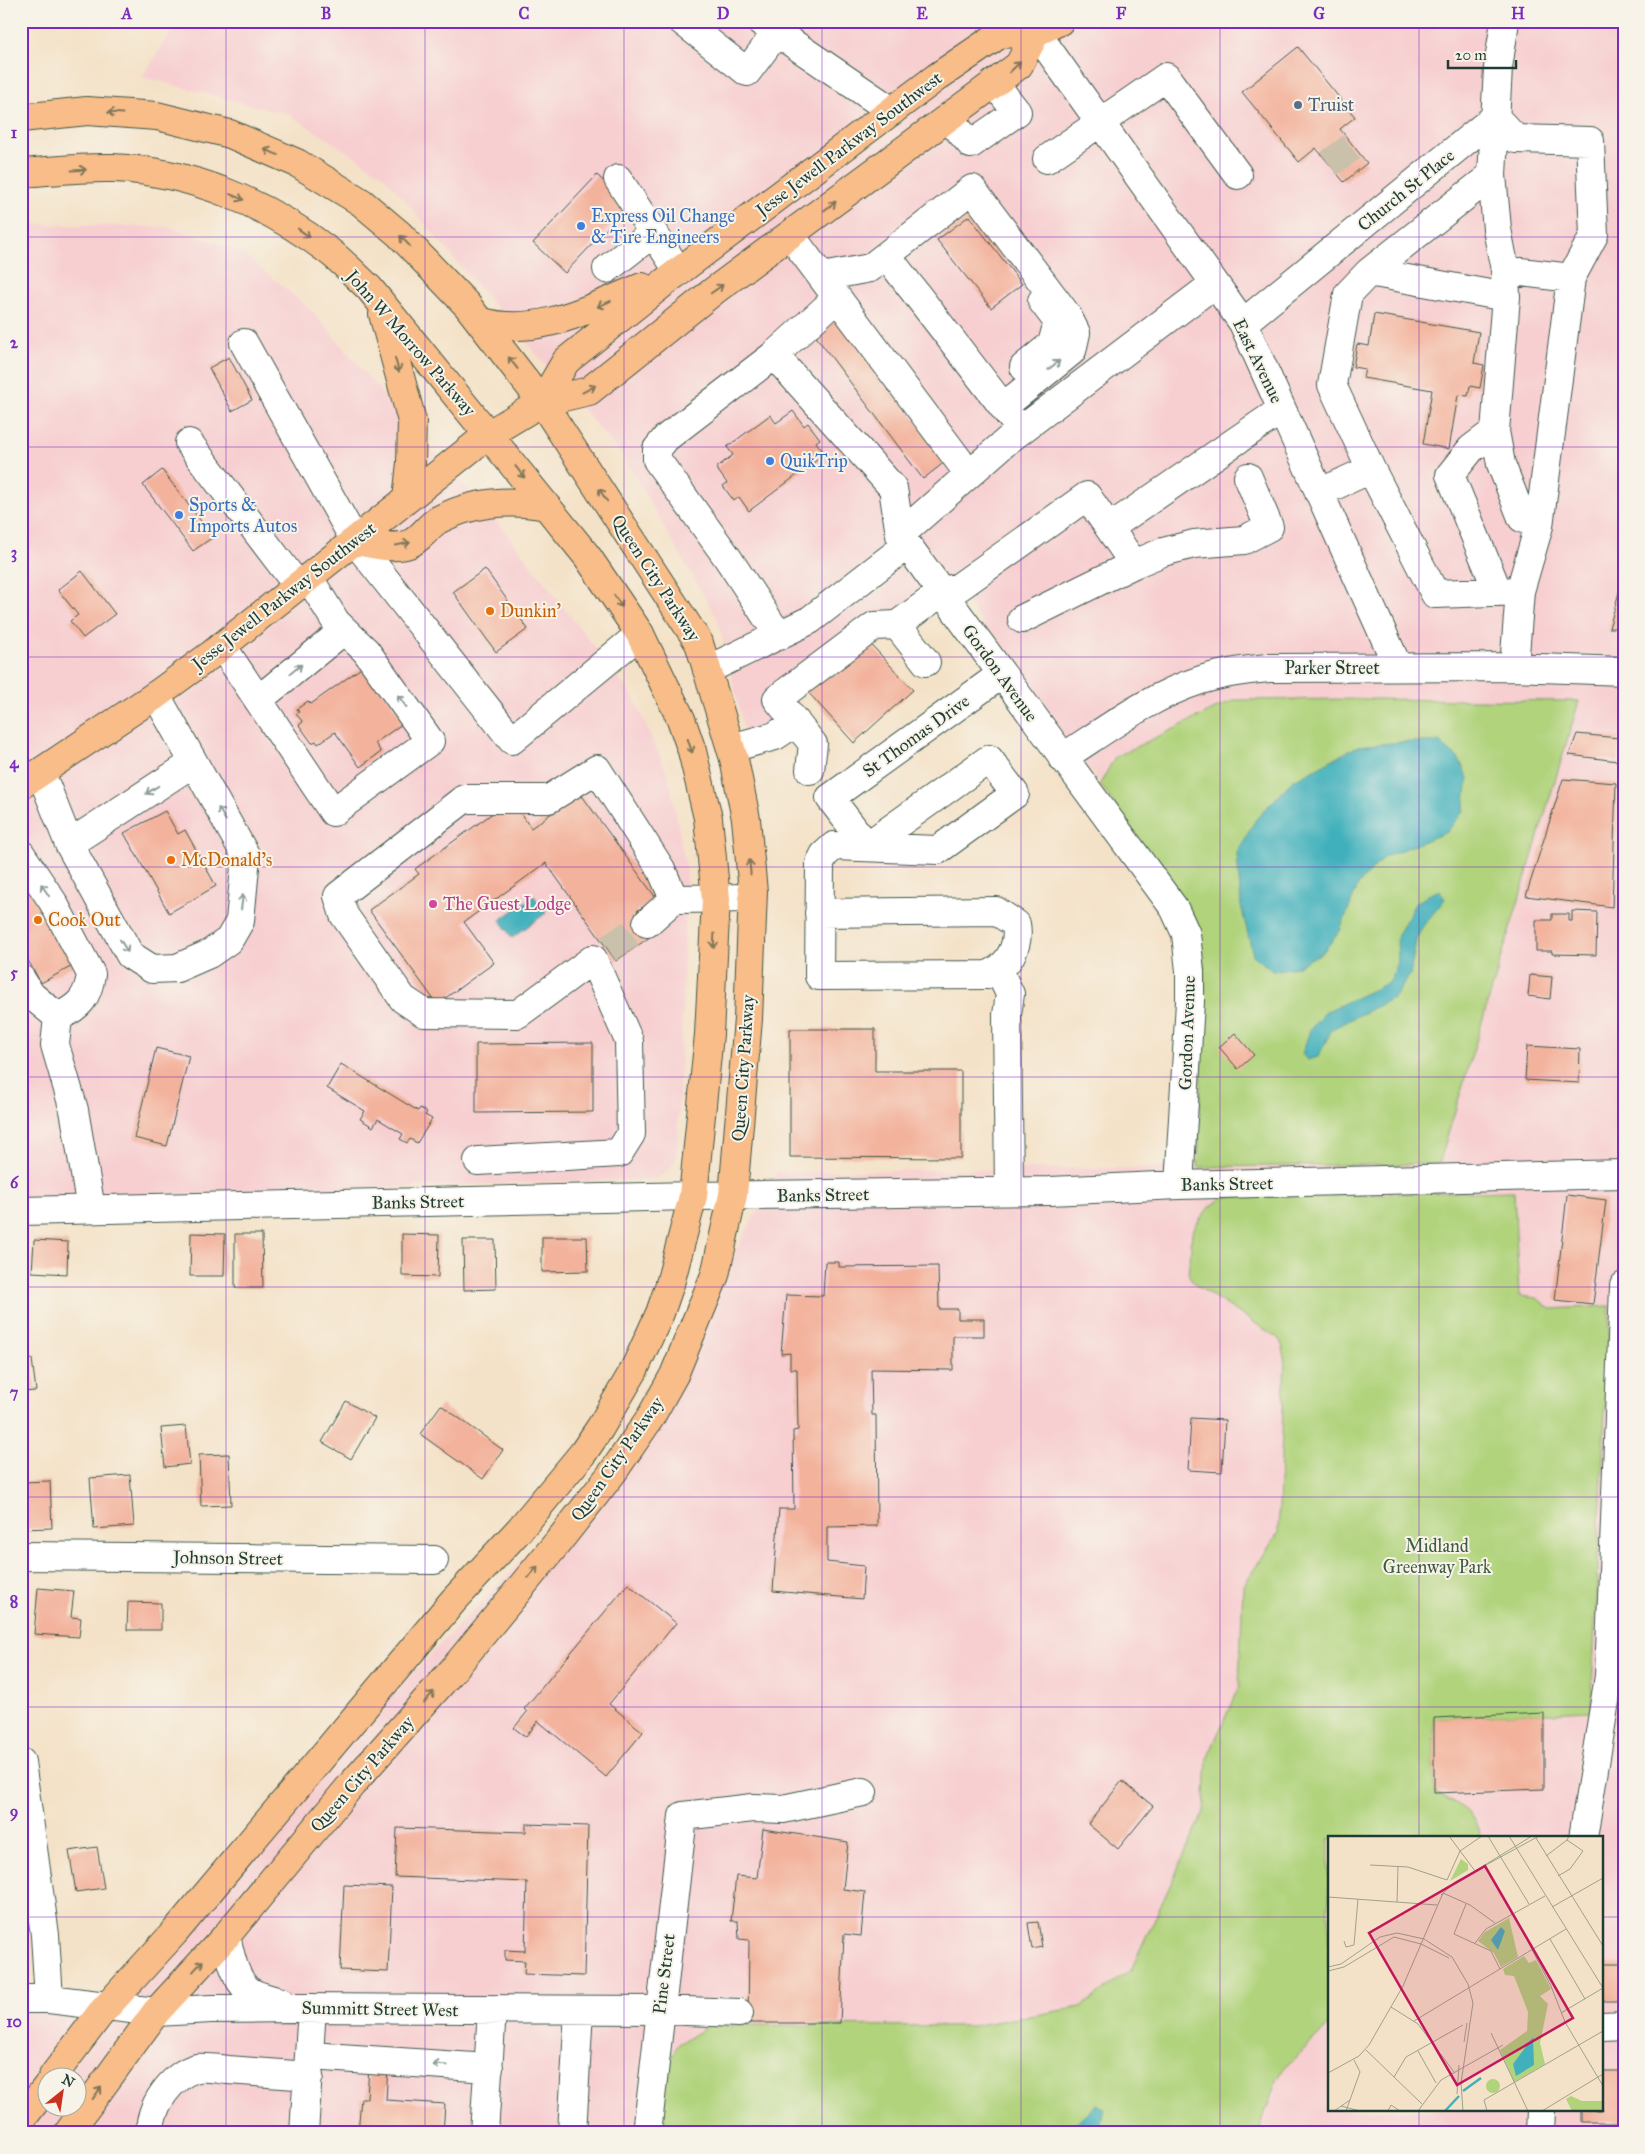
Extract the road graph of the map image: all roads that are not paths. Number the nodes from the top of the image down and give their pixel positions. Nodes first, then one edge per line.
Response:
1 (682, 21) edge
2 (1505, 21) edge
3 (1042, 25) edge
4 (769, 27) edge
5 (994, 83) junction
6 (892, 111) junction
7 (1496, 117) junction
8 (21, 118) edge
9 (948, 118) junction
10 (1099, 122) junction
11 (1047, 159) dead end
12 (21, 173) edge
13 (1238, 174) dead end
14 (1492, 175) junction
15 (618, 179) dead end
16 (653, 233) junction
17 (791, 236) junction
18 (878, 262) junction
19 (607, 269) dead end
20 (1505, 270) junction
21 (1369, 272) junction
22 (672, 277) junction
23 (1571, 278) junction
24 (1214, 284) junction
25 (835, 295) junction
26 (1506, 297) junction
27 (379, 301) junction
28 (480, 322) junction
29 (1242, 323) junction
30 (244, 343) dead end
31 (774, 355) junction
32 (998, 401) junction
33 (542, 402) junction
34 (1281, 410) junction
35 (1020, 430) junction
36 (1496, 431) junction
37 (489, 434) junction
38 (189, 443) dead end
39 (1371, 469) junction
40 (969, 474) junction
41 (1248, 477) dead end
42 (1319, 494) junction
43 (407, 499) junction
44 (546, 506) junction
45 (1539, 526) junction
46 (1109, 528) junction
47 (904, 540) junction
48 (355, 541) junction
49 (1134, 564) junction
50 (303, 582) junction
51 (942, 592) junction
52 (1509, 592) junction
53 (1022, 619) dead end
54 (897, 625) junction
55 (344, 630) junction
56 (640, 634) junction
57 (779, 636) junction
58 (222, 646) junction
59 (926, 662) dead end
60 (1514, 667) junction
61 (1398, 668) junction
62 (707, 670) junction
63 (1624, 671) edge
64 (1002, 674) junction
65 (156, 695) junction
66 (258, 700) junction
67 (796, 722) junction
68 (731, 748) junction
69 (1062, 758) junction
70 (193, 763) junction
71 (810, 770) dead end
72 (31, 779) edge
73 (69, 844) junction
74 (867, 846) junction
75 (23, 859) edge
76 (752, 898) junction
77 (674, 899) junction
78 (716, 899) junction
79 (819, 913) junction
80 (647, 923) tunnel mouth
81 (999, 971) junction
82 (21, 979) edge
83 (58, 1017) junction
84 (478, 1161) dead end
85 (1624, 1174) edge
86 (1179, 1185) junction
87 (1008, 1191) junction
88 (733, 1195) junction
89 (693, 1196) junction
90 (91, 1209) junction
91 (21, 1211) edge
92 (1624, 1286) edge
93 (1621, 1454) edge
94 (21, 1556) edge
95 (434, 1560) dead end
96 (1613, 1727) edge
97 (21, 1762) edge
98 (863, 1792) dead end
99 (1584, 1836) edge
100 (226, 1936) junction
101 (21, 1999) edge
102 (49, 1999) junction
103 (106, 2007) junction
104 (304, 2008) junction
105 (492, 2010) junction
106 (579, 2010) junction
107 (660, 2010) junction
108 (156, 2012) junction
109 (739, 2013) dead end
110 (1624, 2025) edge
111 (1602, 2026) edge
112 (62, 2066) edge
113 (310, 2066) junction
114 (489, 2068) junction
115 (38, 2097) edge
116 (1541, 2112) edge
117 (21, 2120) edge
118 (68, 2133) edge
119 (152, 2133) edge
120 (304, 2133) edge
121 (484, 2133) edge
122 (572, 2133) edge
123 (647, 2133) edge
124 (1540, 2133) edge

1 - 4 street
2 - 7 street
5 -> 3 main road, Jesse Jewell Parkway Southwest
3 - 6 main road, Jesse Jewell Parkway Southwest
3 - 10 street, East Avenue
4 - 6 street
5 - 9 main road, Jesse Jewell Parkway Southwest
5 - 9 street
6 - 22 main road, Jesse Jewell Parkway Southwest
7 - 14 street
7 - 23 street
7 - 29 street, Church St Place
28 -> 8 main road
17 -> 9 main road, Jesse Jewell Parkway Southwest
10 - 11 street
10 - 13 street
10 - 24 street, East Avenue
12 -> 27 main road, John W Morrow Parkway
14 - 20 street
14 - 21 street
15 - 16 street
16 - 19 street
16 - 22 street
17 - 25 street
33 -> 17 main road, Jesse Jewell Parkway Southwest
18 - 25 street
18 - 25 street
18 - 32 street
32 -> 18 street
20 - 23 street
20 - 26 street
21 - 26 street
21 - 39 street
22 -> 28 main road
22 - 33 main road, Jesse Jewell Parkway Southwest
23 - 45 street
24 - 29 street, East Avenue
24 - 35 street
25 - 31 street
25 - 40 street
26 - 36 street
27 - 37 main road, John W Morrow Parkway
27 -> 43 main road
33 -> 28 main road
29 - 34 street, East Avenue
30 - 48 street
31 - 47 street
31 - 57 street
32 - 35 street
33 - 37 main road, Jesse Jewell Parkway Southwest
62 -> 33 main road, Queen City Parkway
34 - 42 street, East Avenue
34 - 46 street
35 - 40 street
36 - 45 street
36 - 52 street
37 - 43 main road, Jesse Jewell Parkway Southwest
37 -> 44 main road, Queen City Parkway
38 - 50 street
39 - 42 street
39 - 52 street
40 - 47 street
41 - 49 street
42 - 61 street, East Avenue
43 - 48 main road, Jesse Jewell Parkway Southwest
48 -> 44 main road
44 -> 56 main road, Queen City Parkway
45 - 52 street
46 - 49 street
46 - 51 street
47 - 51 street, Gordon Avenue
47 - 57 street
48 - 50 main road, Jesse Jewell Parkway Southwest
48 - 56 street
49 - 53 street
50 - 55 street
50 - 58 main road, Jesse Jewell Parkway Southwest
51 - 54 street
51 - 64 street, Gordon Avenue
52 - 60 street
54 - 59 street
54 - 67 street
66 -> 55 street
66 -> 55 street
56 -> 78 main road, Queen City Parkway
57 - 62 street
58 - 65 main road, Jesse Jewell Parkway Southwest
58 - 66 street
60 - 61 street, Parker Street
60 - 63 street, Parker Street
61 - 69 street, Parker Street
62 - 68 main road, Queen City Parkway
64 - 69 street, Gordon Avenue
64 - 74 street, St Thomas Drive
65 - 70 street
65 - 72 main road, Jesse Jewell Parkway Southwest
67 - 68 street
67 - 71 street
76 -> 68 main road, Queen City Parkway
69 - 86 street, Gordon Avenue
70 -> 73 street
73 -> 70 street
72 - 73 street
74 - 74 street
74 - 79 street
83 -> 75 street
76 - 78 street
76 - 88 main road, Queen City Parkway
77 - 78 street
77 - 80 street
77 - 84 street
78 -> 89 main road, Queen City Parkway
79 - 81 street
79 - 81 street
81 - 87 street
82 - 83 street
83 - 90 street
85 - 86 street, Banks Street
86 - 87 street, Banks Street
87 - 88 street, Banks Street
88 - 89 street, Banks Street
100 -> 88 main road, Queen City Parkway
89 - 90 street, Banks Street
89 - 103 main road, Queen City Parkway
90 - 91 street, Banks Street
92 - 93 street
93 - 96 street
94 - 95 street, Johnson Street
96 - 99 street
97 - 102 street
98 - 107 street, Pine Street
100 - 104 street
108 -> 100 main road, Queen City Parkway
101 - 102 street, Summitt Street West
102 - 103 street, Summitt Street West
103 - 108 street, Summitt Street West
103 - 112 main road, Queen City Parkway
104 - 105 street, Summitt Street West
104 - 108 street, Summitt Street West
104 - 113 street
105 - 106 street, Summitt Street West
105 - 114 street
106 - 107 street, Summitt Street West
106 - 122 street
107 - 109 street, Summitt Street West
107 - 123 street, Pine Street
118 -> 108 main road, Queen City Parkway
110 - 111 street
114 -> 113 street
113 - 119 street
113 - 120 street
114 - 121 street
115 - 117 main road
116 - 124 street

